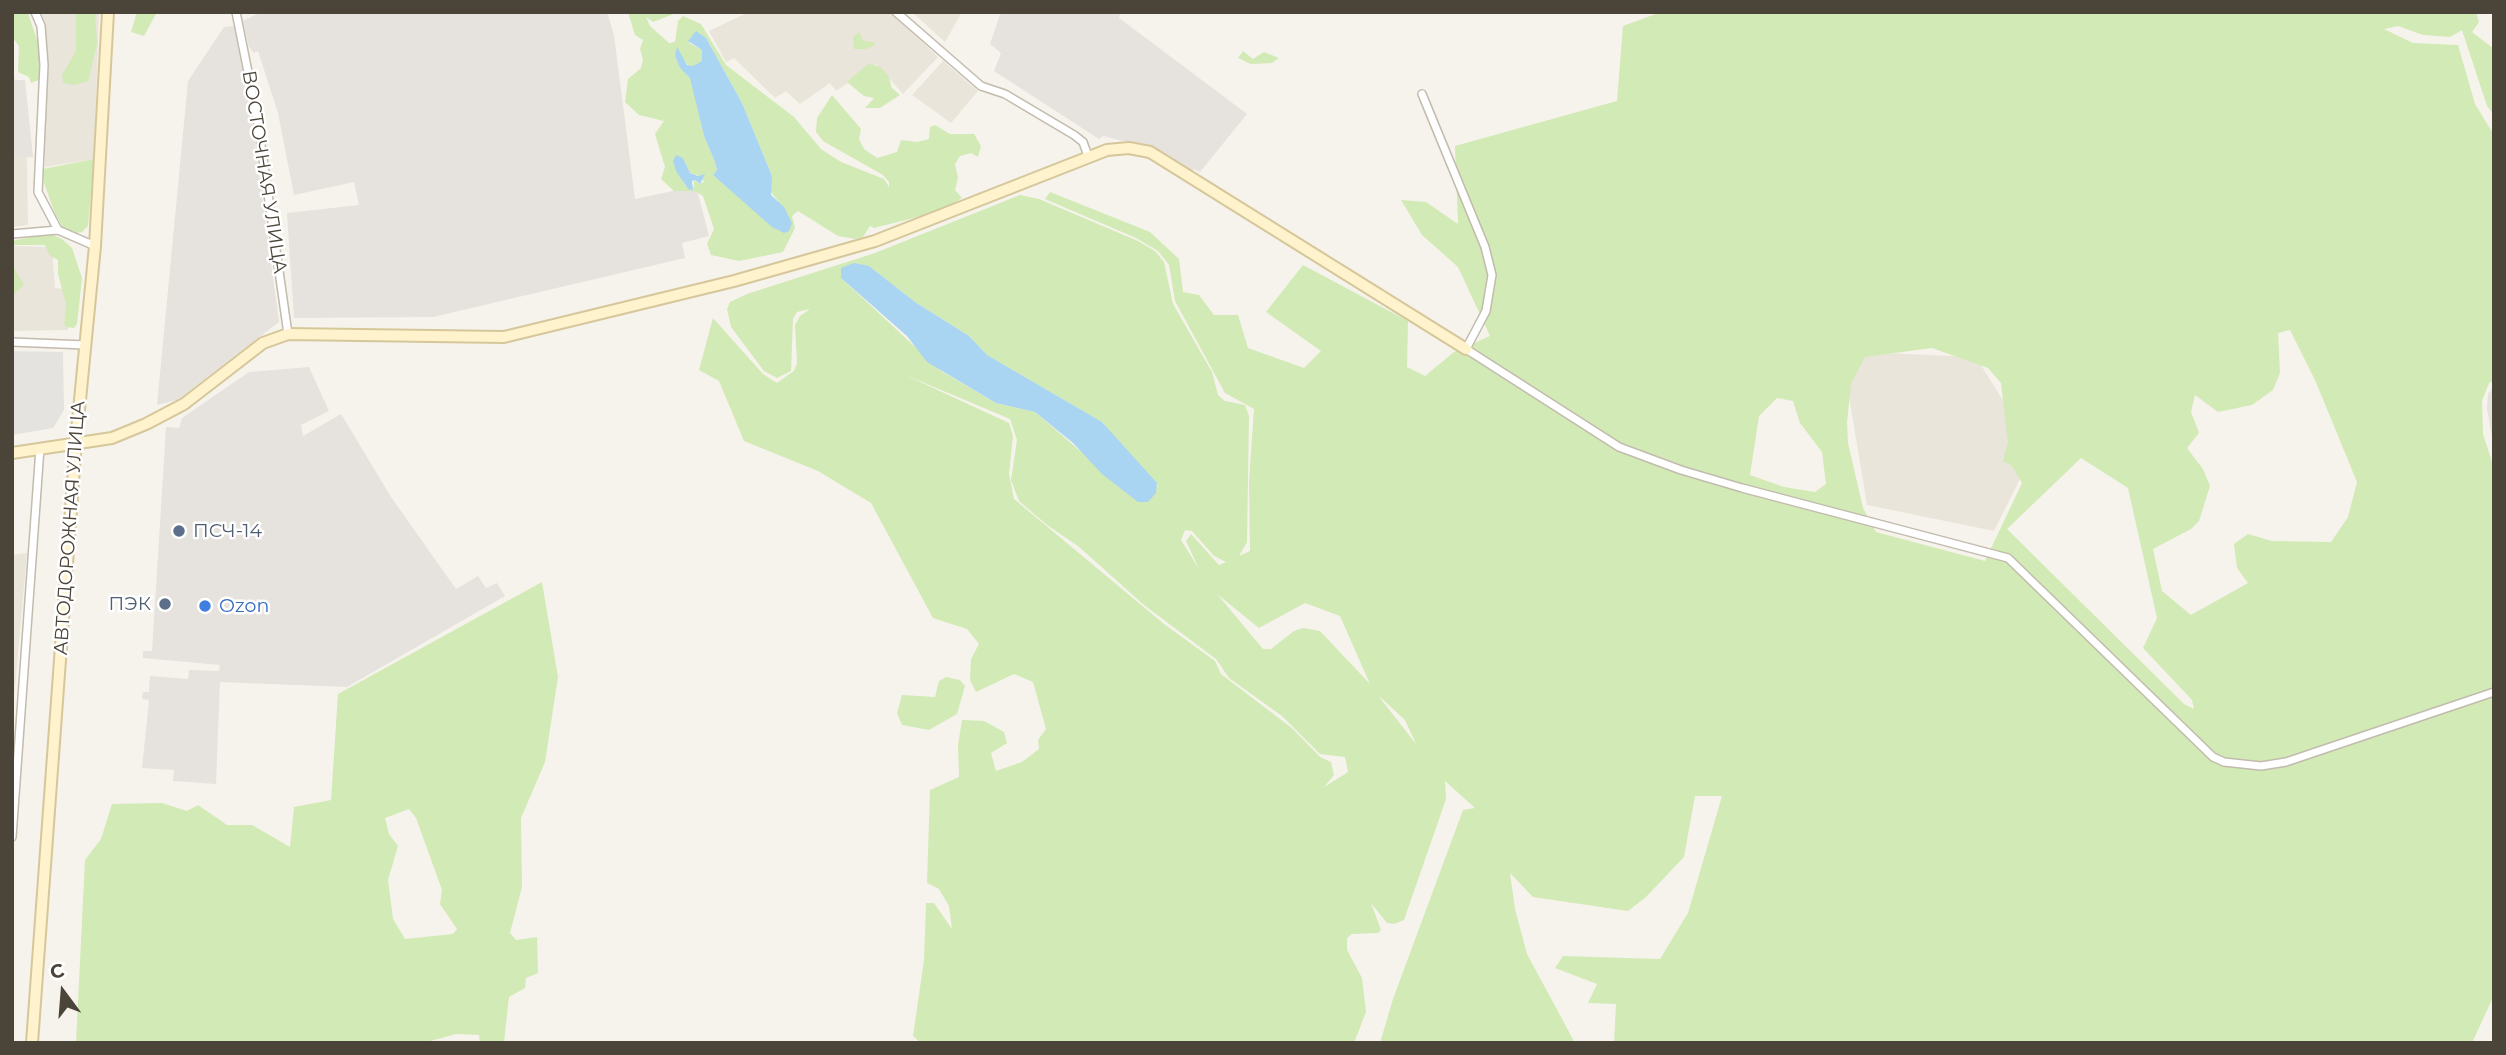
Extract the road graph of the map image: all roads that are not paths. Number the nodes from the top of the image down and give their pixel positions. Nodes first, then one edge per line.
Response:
1 (35, 12) edge
2 (108, 12) edge
3 (236, 12) edge
4 (896, 12) edge
5 (1422, 94) dead end
6 (1088, 156) junction
7 (58, 230) junction
8 (12, 234) edge
9 (94, 246) junction
10 (288, 334) junction
11 (12, 342) edge
12 (85, 345) junction
13 (1466, 349) junction
14 (76, 441) junction
15 (40, 448) junction
16 (12, 453) edge
17 (2494, 692) edge
18 (12, 837) edge
19 (32, 1043) edge

1 - 7 street
2 - 9 street, АВТОДОРОЖНАЯ УЛИЦА
3 - 10 street, ВОСТОЧНАЯ УЛИЦА
4 - 6 street
5 - 13 street
6 - 10 street
6 - 13 street
7 - 8 street
7 - 9 street
9 - 12 street, АВТОДОРОЖНАЯ УЛИЦА
10 - 14 street
11 - 12 street
12 - 14 street, АВТОДОРОЖНАЯ УЛИЦА
13 - 17 street
14 - 15 street
14 - 19 street, АВТОДОРОЖНАЯ УЛИЦА
15 - 16 street
15 - 18 street, АВТОДОРОЖНАЯ УЛИЦА

